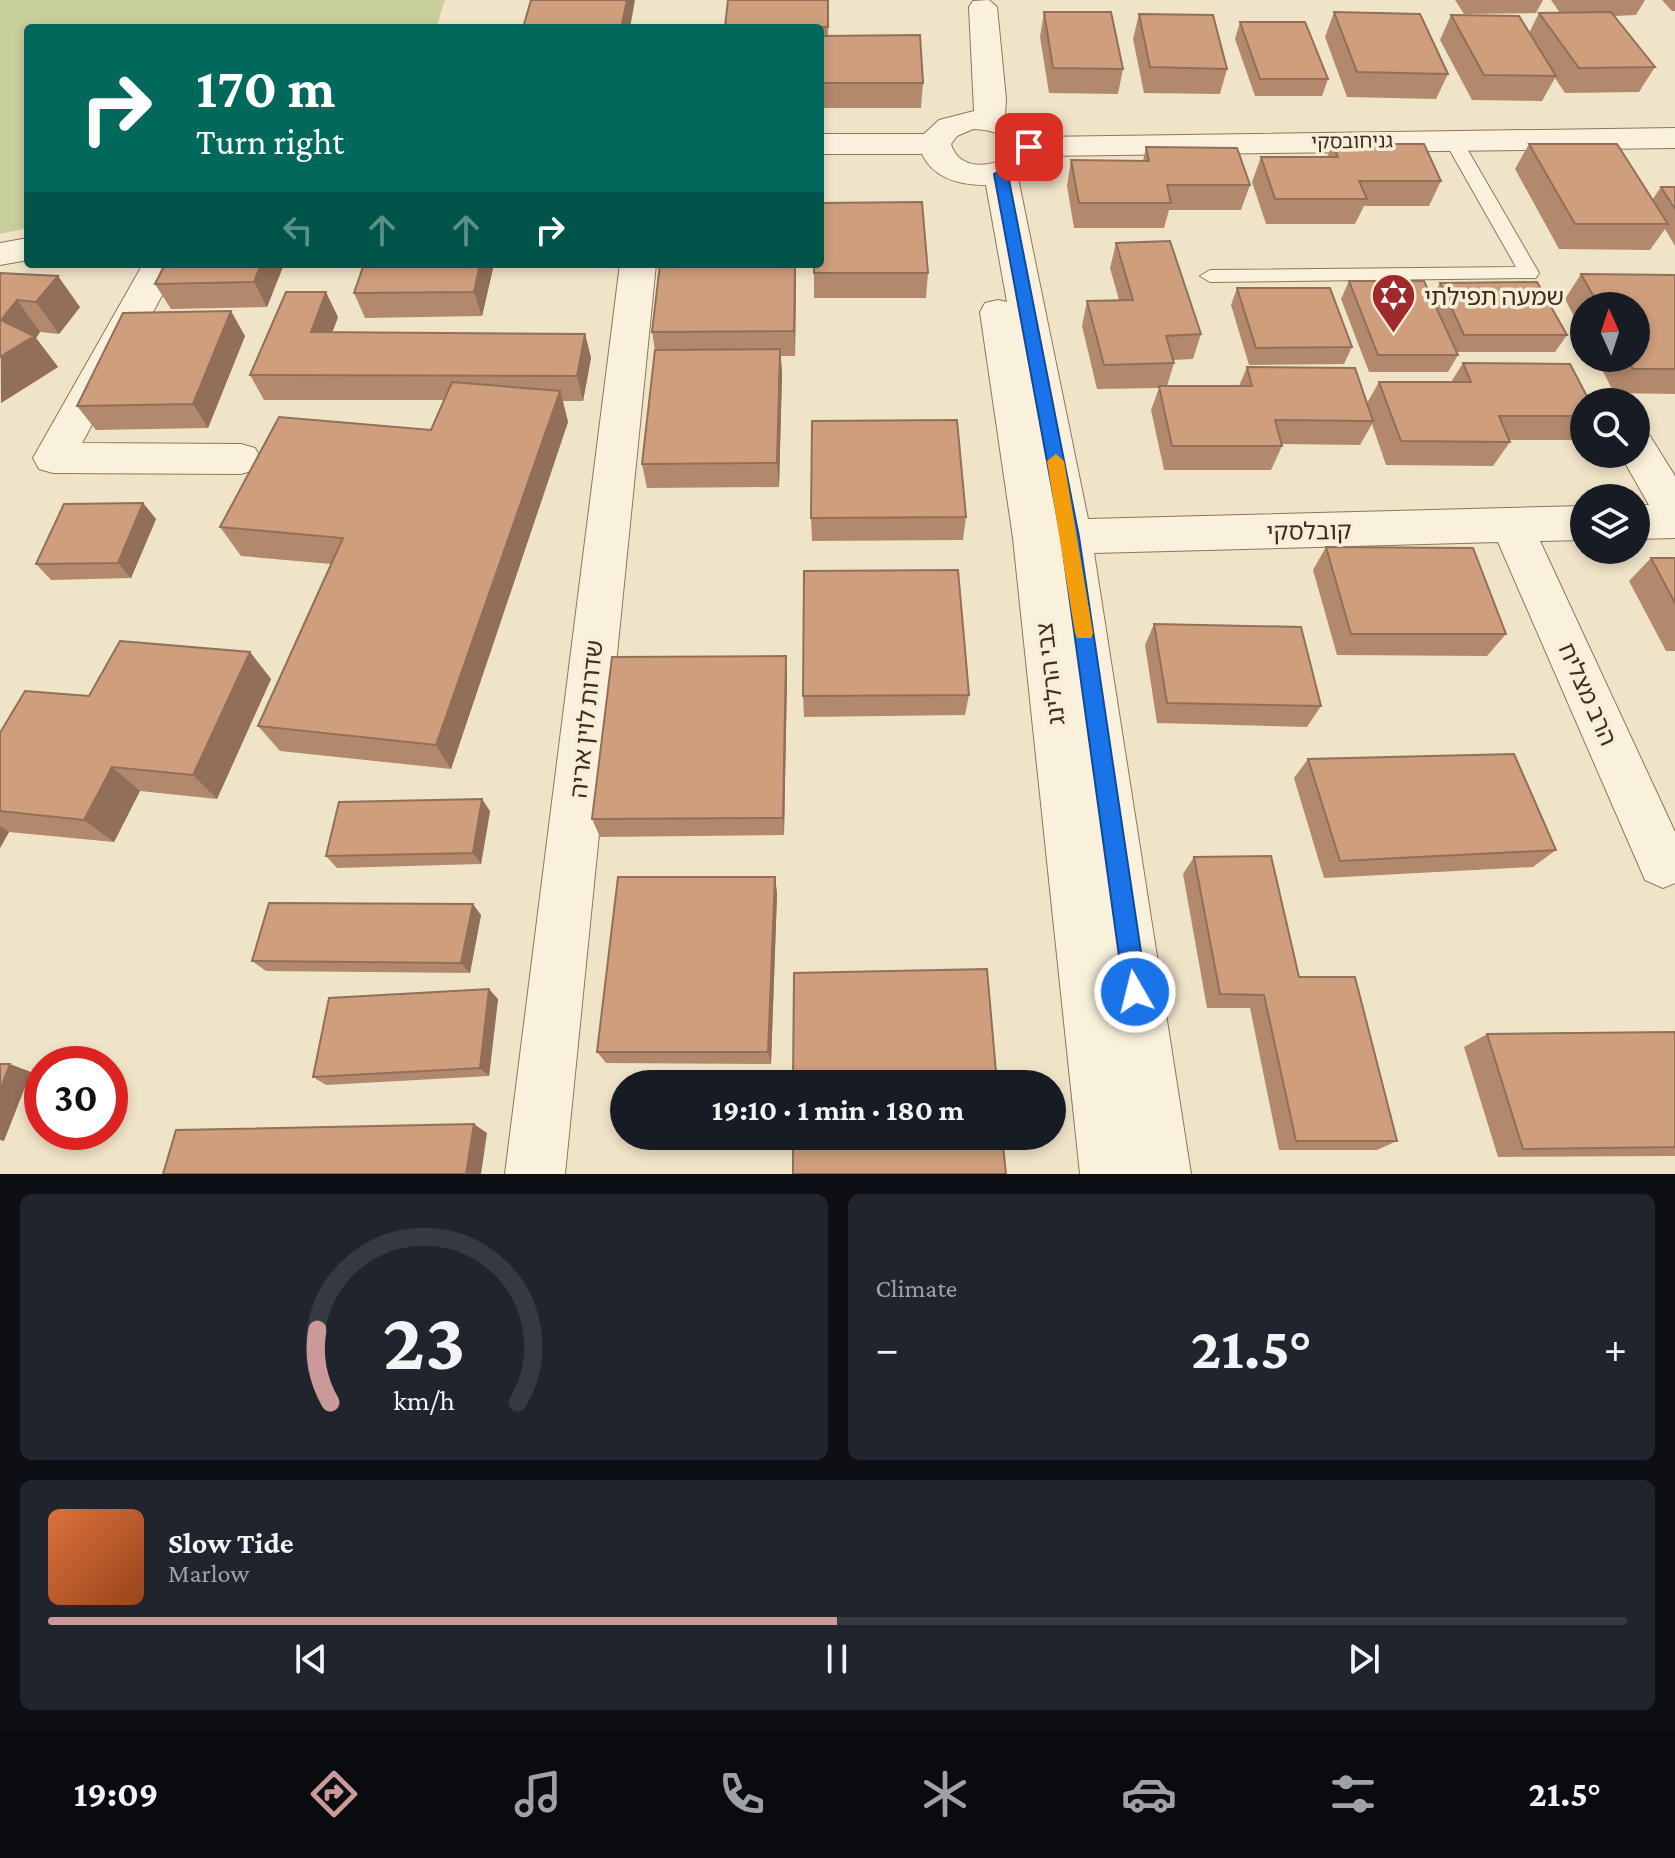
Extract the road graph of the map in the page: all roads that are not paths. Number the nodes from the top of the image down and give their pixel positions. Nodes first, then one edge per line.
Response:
1 (983, 7) dead end
2 (989, 120) junction
3 (1675, 138) edge
4 (1453, 140) junction
5 (824, 144) edge
6 (935, 144) junction
7 (1002, 165) junction
8 (24, 250) edge
9 (0, 254) edge
10 (159, 268) edge
11 (638, 268) edge
12 (1210, 276) dead end
13 (241, 459) dead end
14 (1649, 468) edge
15 (1675, 512) edge
16 (1675, 521) edge
17 (1650, 522) edge
18 (1570, 524) edge
19 (1512, 526) junction
20 (1052, 537) junction
21 (1663, 863) dead end
22 (535, 1174) edge
23 (1110, 1174) edge
24 (1161, 1174) edge

1 - 2 street
2 - 6 street
2 - 7 street
3 - 4 street, גניחובסקי
4 - 7 street, גניחובסקי
4 - 12 lane
5 - 6 street
6 - 7 street
7 - 20 street, צבי הרלינג
8 - 9 street
10 - 13 street
11 - 22 street, שדרות לוין אריה
14 - 15 street
16 - 17 street
18 - 19 street, קובלסקי
19 - 20 street, קובלסקי
19 - 21 street, הרב מצליח
20 - 23 street, צבי הרלינג
20 - 24 street, צבי הרלינג

